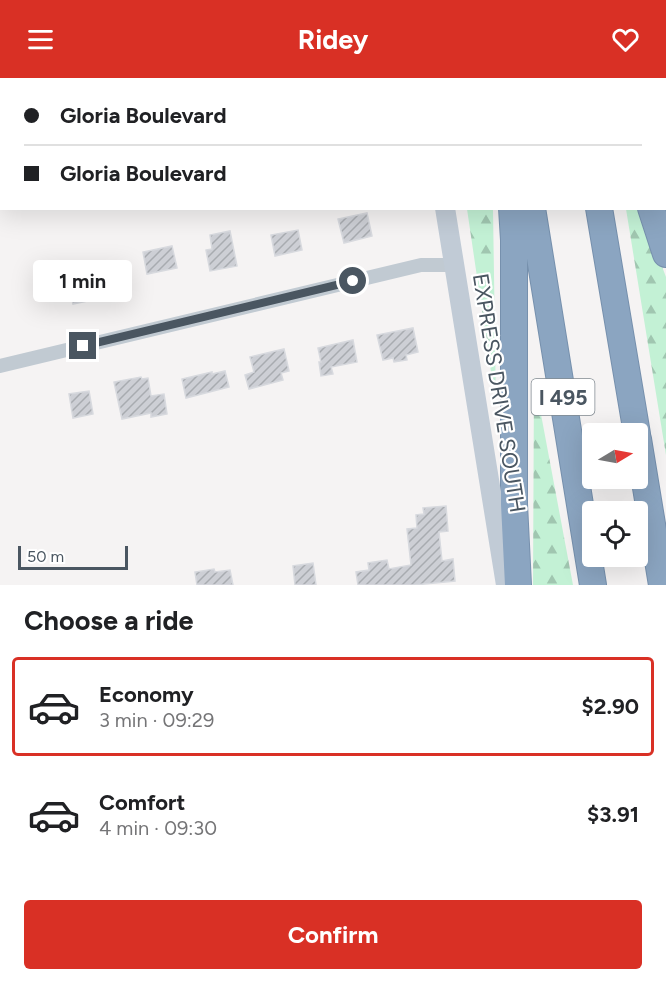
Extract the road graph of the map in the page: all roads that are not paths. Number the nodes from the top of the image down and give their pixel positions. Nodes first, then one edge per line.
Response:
1 (445, 210) edge
2 (512, 210) edge
3 (532, 210) edge
4 (599, 210) edge
5 (652, 210) edge
6 (666, 254) edge
7 (454, 265) junction
8 (0, 366) edge
9 (635, 423) edge
10 (646, 489) edge
11 (506, 585) edge
12 (518, 585) edge
13 (593, 585) edge
14 (662, 585) edge

1 - 7 main road, EXPRESS DRIVE SOUTH
2 - 12 highway
3 - 13 highway, I 495
4 - 9 highway, I 495
5 - 6 highway
7 - 8 street
7 - 11 main road, EXPRESS DRIVE SOUTH
10 - 14 highway

